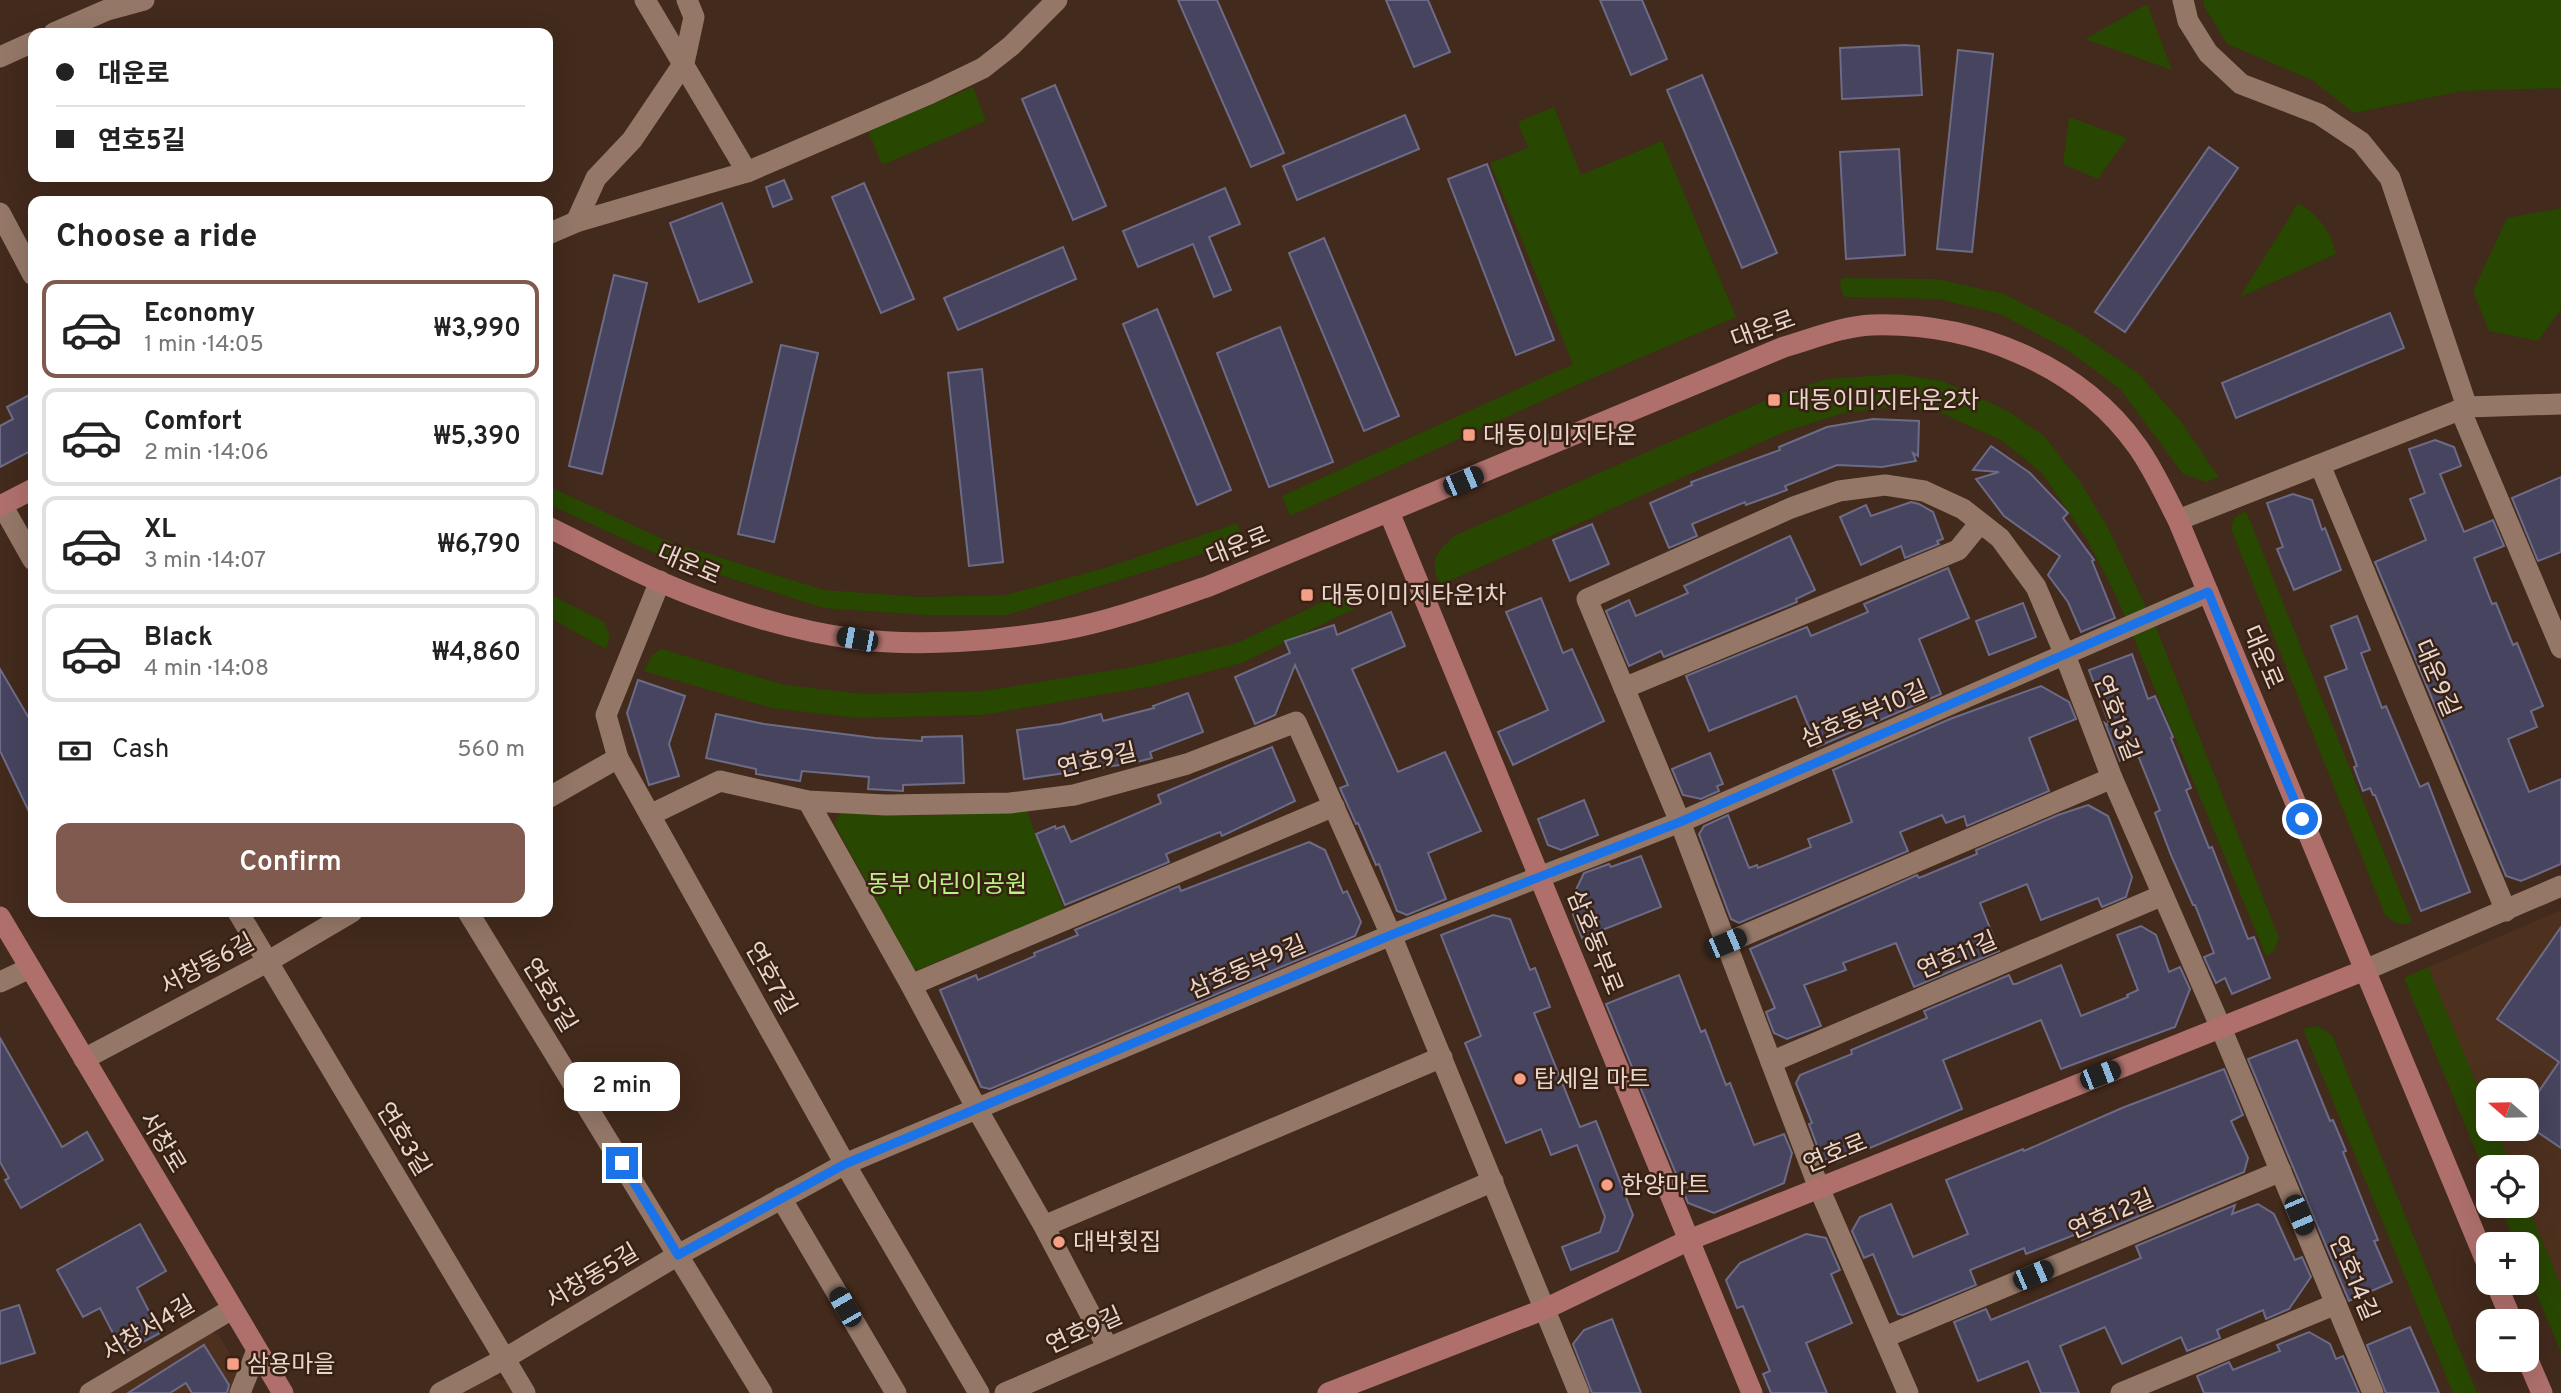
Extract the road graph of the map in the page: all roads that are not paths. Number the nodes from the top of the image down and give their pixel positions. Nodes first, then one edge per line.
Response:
1 (144, 0) edge
2 (645, 0) edge
3 (687, 0) edge
4 (1057, 0) edge
5 (2183, 0) edge
6 (66, 28) edge
7 (28, 44) edge
8 (0, 57) edge
9 (684, 63) junction
10 (747, 172) junction
11 (0, 213) edge
12 (576, 222) junction
13 (553, 232) edge
14 (28, 266) edge
15 (2561, 404) edge
16 (2463, 408) junction
17 (2320, 465) junction
18 (28, 492) edge
19 (1, 506) edge
20 (1388, 512) junction
21 (2178, 520) junction
22 (1980, 523) junction
23 (553, 529) edge
24 (28, 552) edge
25 (660, 581) junction
26 (2208, 592) junction
27 (2561, 648) edge
28 (2065, 655) junction
29 (1624, 688) junction
30 (618, 758) junction
31 (2112, 778) junction
32 (553, 795) edge
33 (808, 801) junction
34 (1334, 806) junction
35 (650, 815) junction
36 (1680, 822) junction
37 (1539, 877) junction
38 (2561, 886) edge
39 (2163, 895) junction
40 (2506, 911) junction
41 (0, 917) edge
42 (241, 917) edge
43 (343, 917) edge
44 (471, 917) edge
45 (1391, 935) junction
46 (1726, 943) junction
47 (267, 961) junction
48 (30, 968) junction
49 (2365, 970) junction
50 (0, 982) edge
51 (911, 985) junction
52 (2221, 1028) junction
53 (1442, 1057) junction
54 (84, 1059) junction
55 (1771, 1062) junction
56 (977, 1109) junction
57 (845, 1164) junction
58 (2281, 1171) junction
59 (1493, 1181) junction
60 (1819, 1188) junction
61 (781, 1198) junction
62 (1044, 1226) junction
63 (2476, 1237) edge
64 (1689, 1240) junction
65 (678, 1255) junction
66 (2336, 1304) junction
67 (232, 1309) junction
68 (1545, 1309) junction
69 (1885, 1338) junction
70 (1108, 1348) junction
71 (257, 1350) junction
72 (504, 1359) junction
73 (2533, 1372) edge
74 (973, 1391) edge
75 (90, 1393) edge
76 (240, 1393) edge
77 (283, 1393) edge
78 (440, 1393) edge
79 (525, 1393) edge
80 (762, 1393) edge
81 (896, 1393) edge
82 (1005, 1393) edge
83 (1328, 1393) edge
84 (1578, 1393) edge
85 (1752, 1393) edge
86 (1908, 1393) edge
87 (2121, 1393) edge
88 (2373, 1393) edge
89 (2542, 1393) edge

1 - 6 street
2 - 9 street
3 - 9 street
4 - 10 street
5 - 16 street
7 - 8 street
9 - 10 street
9 - 12 street
10 - 12 street
11 - 14 street
12 - 13 street
15 - 16 street
16 - 17 street
16 - 27 street
17 - 21 street
17 - 40 street, 대운9길
18 - 19 street
19 - 24 street
20 - 21 street, 대운로
20 - 25 street, 대운로
20 - 37 street, 삼호동부로
21 - 26 street, 대운로
22 - 28 street, 연호13길
22 - 29 street
22 - 29 street, 연호13길
23 - 25 street, 대운로
25 - 30 street, 연호7길
26 - 28 street, 삼호동부10길
26 - 49 street, 대운로
28 - 31 street, 연호13길
28 - 36 street, 삼호동부10길
29 - 36 street
30 - 32 street
30 - 35 street, 연호7길
31 - 39 street, 연호13길
31 - 46 street
33 - 34 street, 연호9길
33 - 35 street, 연호9길
33 - 51 street
34 - 45 street, 연호9길
34 - 51 street
35 - 57 street, 연호7길
36 - 37 street, 삼호동부10길
36 - 46 street
37 - 45 street, 삼호동부9길
37 - 64 street, 삼호동부로
38 - 40 street
39 - 52 street, 연호13길
39 - 55 street, 연호11길
40 - 49 street
41 - 48 street, 서창로
42 - 47 street, 연호3길
43 - 47 street, 서창동6길
44 - 65 street, 연호5길
45 - 53 street, 연호9길
45 - 56 street, 삼호동부9길
46 - 55 street
47 - 54 street, 서창동6길
47 - 72 street, 연호3길
48 - 50 street
48 - 54 street, 서창로
49 - 52 street, 연호로
49 - 63 street, 대운로
51 - 56 street
52 - 58 street, 연호14길
52 - 60 street, 연호로
53 - 59 street, 연호9길
53 - 62 street
54 - 67 street, 서창로
55 - 60 street
56 - 57 street, 삼호동부9길
56 - 62 street
57 - 61 street, 서창동5길
57 - 74 street, 연호7길
58 - 66 street, 연호14길
58 - 69 street, 연호12길
59 - 68 street, 연호9길
59 - 70 street, 연호9길
60 - 64 street, 연호로
60 - 69 street
61 - 65 street, 서창동5길
61 - 81 street
62 - 70 street
64 - 68 street, 연호로
64 - 85 street, 삼호동부로
65 - 72 street, 서창동5길
65 - 80 street, 연호5길
66 - 87 street
66 - 88 street, 연호14길
67 - 71 street, 서창로
67 - 75 street, 서창서4길
68 - 83 street, 연호로
68 - 84 street, 연호9길
69 - 86 street
70 - 82 street, 연호9길
71 - 76 street
71 - 77 street, 서창로
72 - 78 street, 서창동5길
72 - 79 street, 연호3길
73 - 89 street

